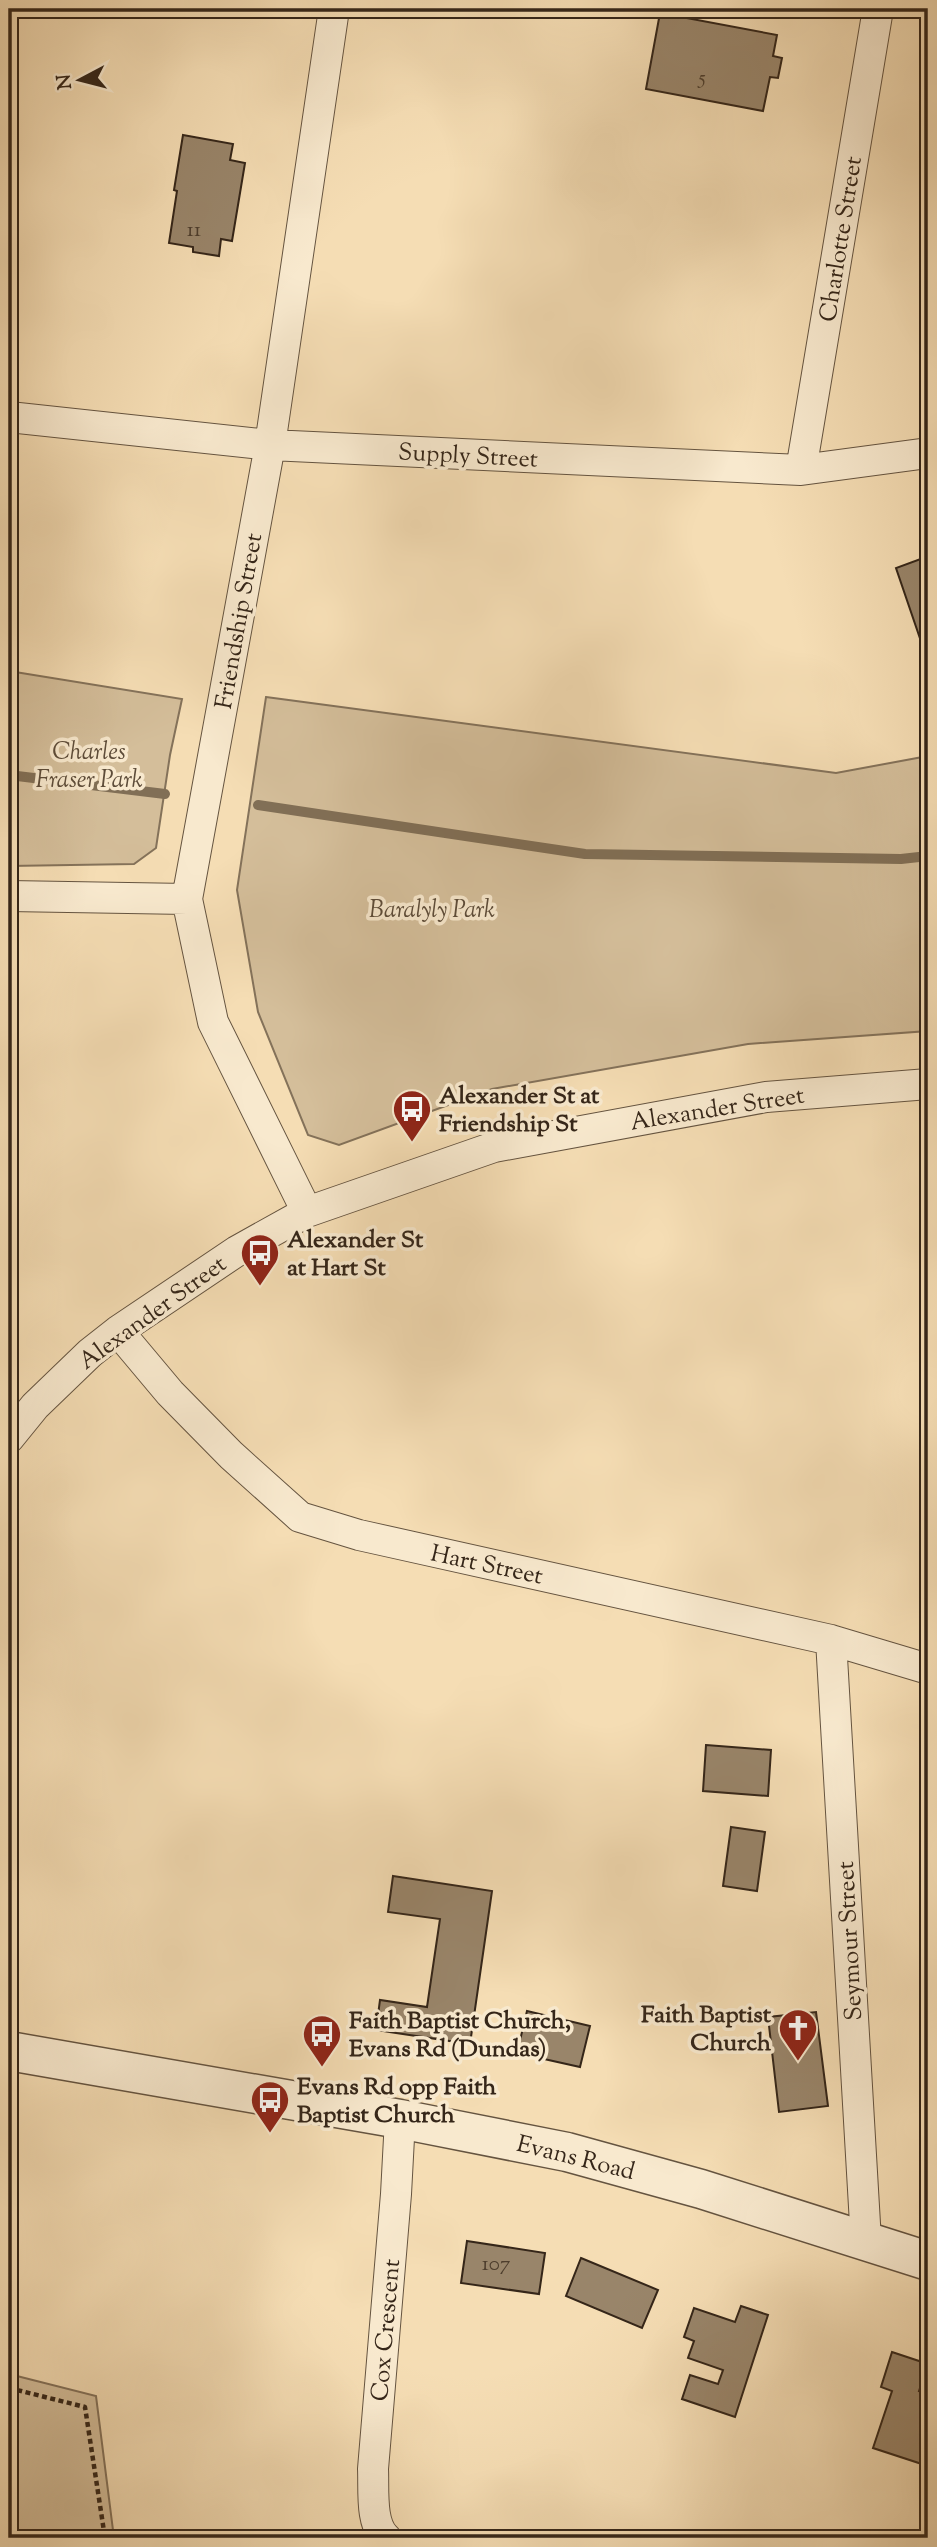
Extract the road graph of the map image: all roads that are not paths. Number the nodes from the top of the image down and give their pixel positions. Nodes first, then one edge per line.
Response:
1 (334, 9) edge
2 (878, 9) edge
3 (9, 417) edge
4 (270, 445) junction
5 (928, 453) edge
6 (801, 470) junction
7 (9, 896) edge
8 (187, 898) junction
9 (928, 1084) edge
10 (307, 1212) junction
11 (118, 1331) junction
12 (9, 1438) edge
13 (831, 1640) junction
14 (928, 1669) edge
15 (9, 2051) edge
16 (400, 2119) junction
17 (866, 2242) junction
18 (928, 2261) edge
19 (386, 2538) edge

1 - 4 street, Friendship Street
2 - 6 street, Charlotte Street
3 - 4 street, Supply Street
4 - 6 street, Supply Street
4 - 8 street, Friendship Street
5 - 6 street, Supply Street
7 - 8 street
8 - 10 street, Friendship Street
9 - 10 street, Alexander Street
10 - 11 street, Alexander Street
11 - 12 street, Alexander Street
11 - 13 street, Hart Street
13 - 14 street, Hart Street
13 - 17 street, Seymour Street
15 - 16 street, Evans Road
16 - 17 street, Evans Road
16 - 19 street, Cox Crescent
17 - 18 street, Evans Road

